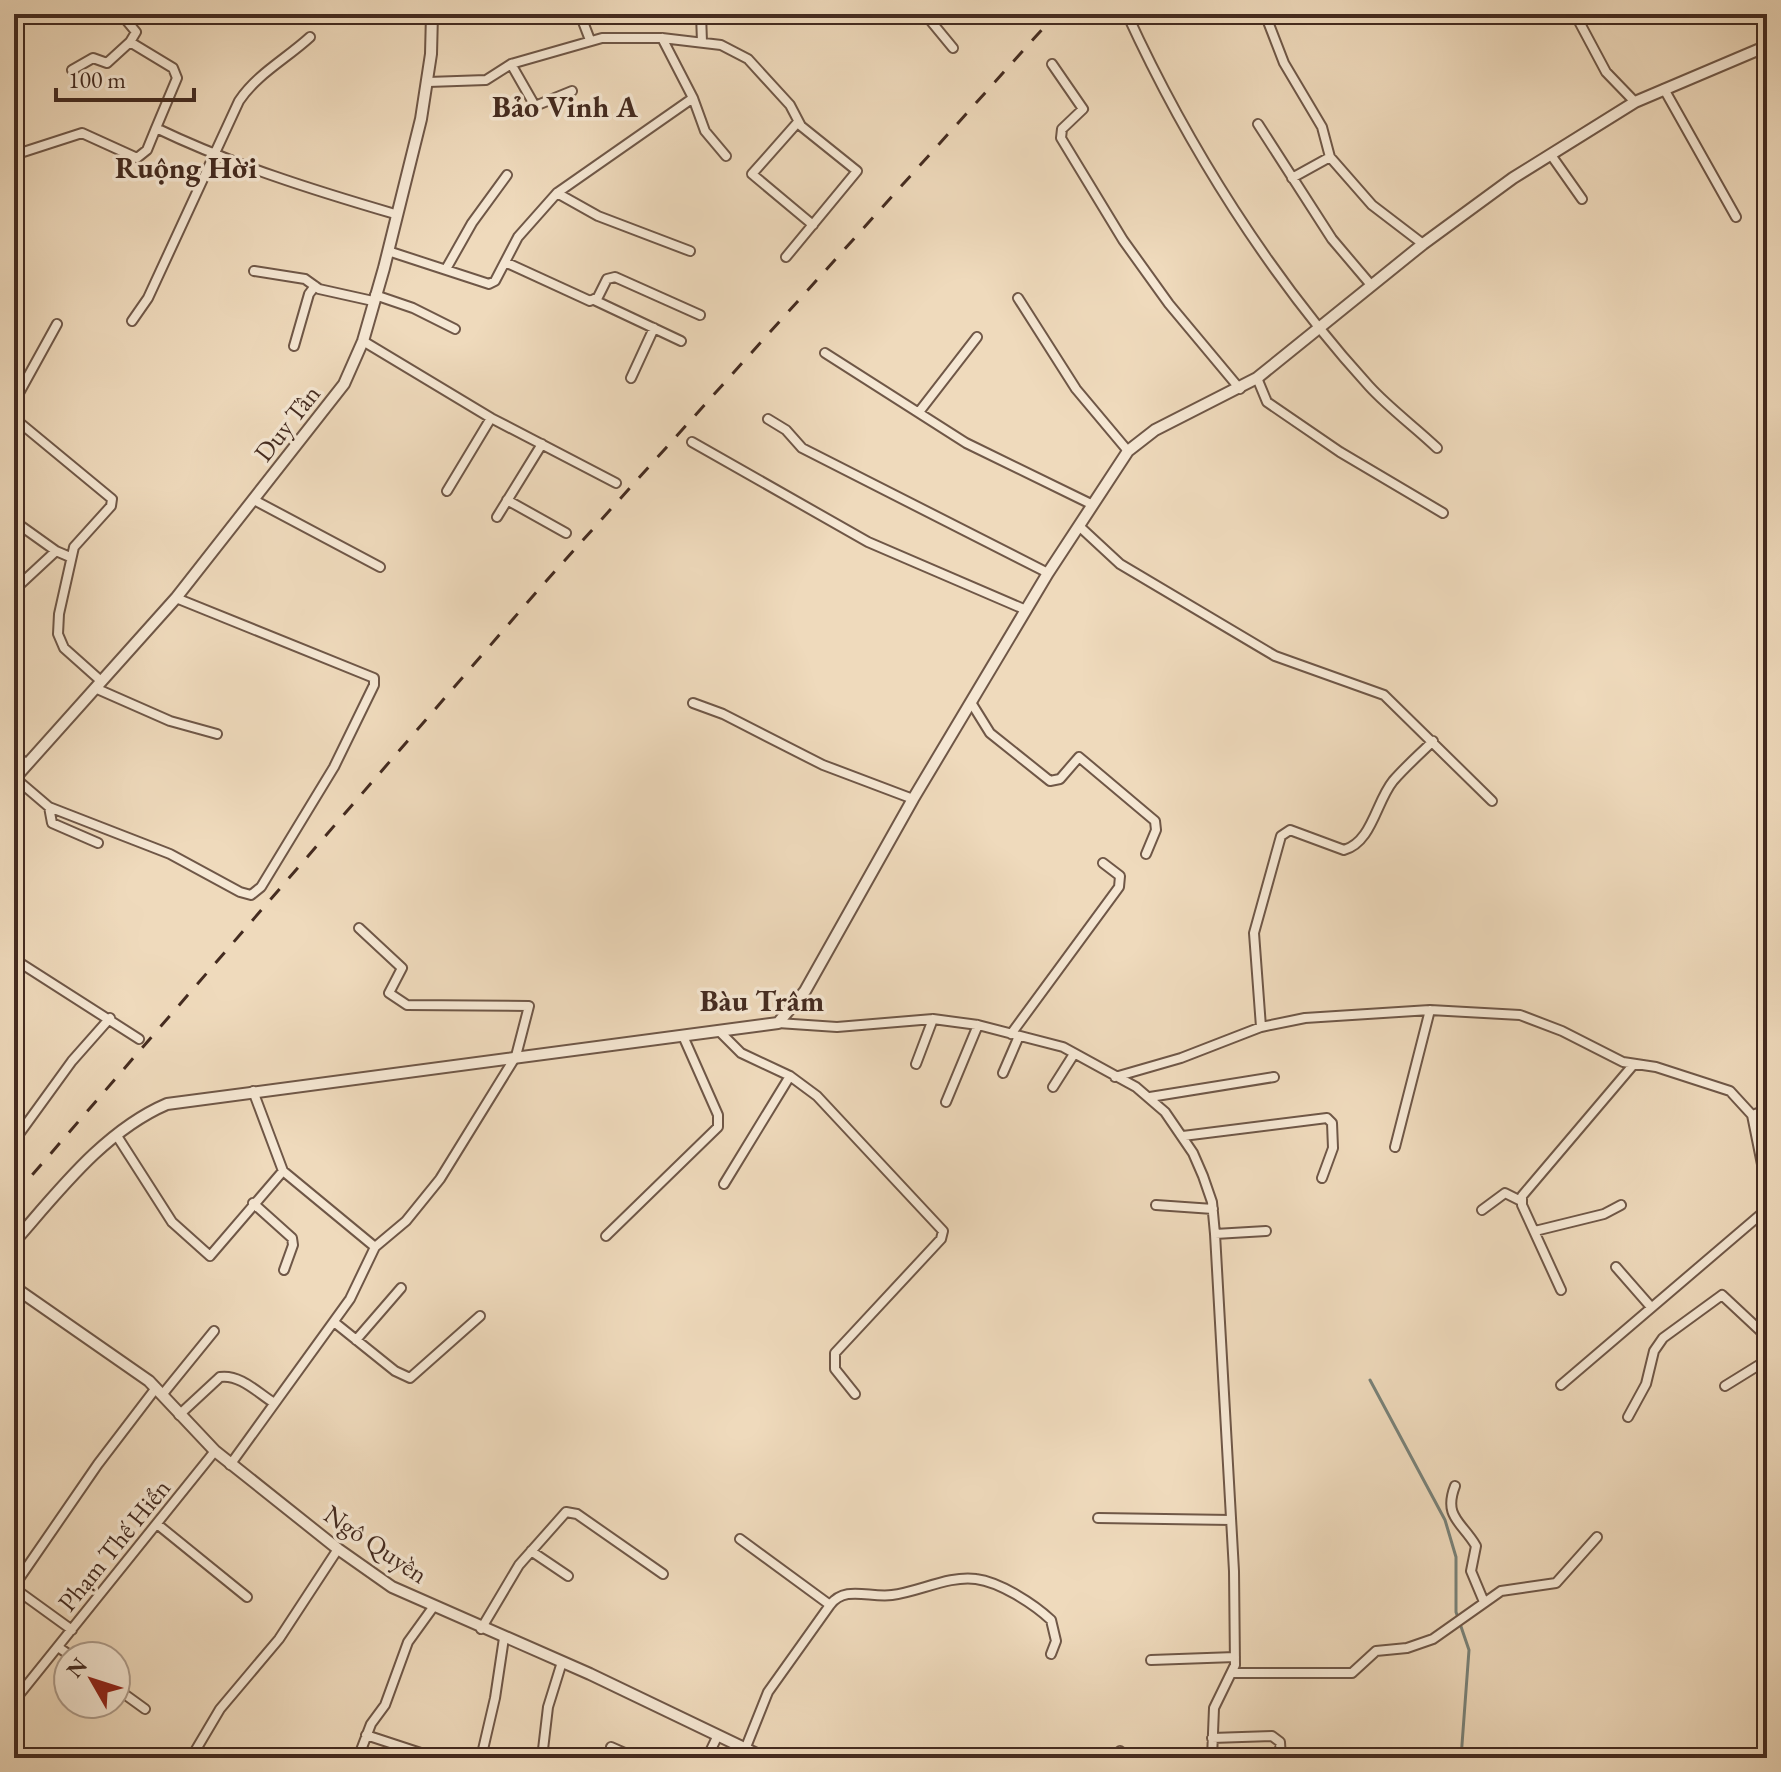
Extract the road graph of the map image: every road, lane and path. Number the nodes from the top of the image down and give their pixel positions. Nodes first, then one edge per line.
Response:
1 (121, 14) edge
2 (432, 14) edge
3 (580, 14) edge
4 (701, 14) edge
5 (925, 14) edge
6 (1127, 14) edge
7 (1265, 14) edge
8 (1575, 14) edge
9 (310, 37) dead end
10 (662, 38) junction
11 (590, 40) junction
12 (130, 42) junction
13 (702, 42) junction
14 (1767, 46) edge
15 (953, 48) dead end
16 (511, 64) junction
17 (1052, 64) dead end
18 (72, 70) dead end
19 (428, 82) junction
20 (1664, 89) junction
21 (572, 91) dead end
22 (693, 98) junction
23 (1635, 102) junction
24 (798, 122) junction
25 (1258, 124) dead end
26 (156, 128) junction
27 (14, 155) edge
28 (1551, 155) junction
29 (213, 156) junction
30 (726, 156) dead end
31 (1330, 157) junction
32 (507, 175) dead end
33 (1292, 178) junction
34 (557, 193) junction
35 (1582, 199) dead end
36 (395, 214) junction
37 (1736, 217) dead end
38 (813, 225) junction
39 (1423, 244) junction
40 (388, 251) junction
41 (690, 251) dead end
42 (786, 257) dead end
43 (507, 263) junction
44 (446, 269) junction
45 (254, 271) dead end
46 (1371, 285) junction
47 (315, 286) junction
48 (374, 298) junction
49 (1018, 298) dead end
50 (594, 300) junction
51 (700, 315) dead end
52 (132, 321) dead end
53 (57, 324) dead end
54 (1321, 327) junction
55 (654, 328) junction
56 (455, 329) dead end
57 (977, 337) dead end
58 (363, 341) junction
59 (681, 341) dead end
60 (294, 346) dead end
61 (825, 353) dead end
62 (631, 378) dead end
63 (1257, 378) junction
64 (1240, 389) junction
65 (14, 402) edge
66 (919, 412) junction
67 (14, 418) edge
68 (491, 418) junction
69 (768, 419) dead end
70 (692, 442) dead end
71 (542, 444) junction
72 (1437, 448) dead end
73 (1128, 451) junction
74 (616, 483) dead end
75 (447, 491) dead end
76 (254, 500) junction
77 (507, 500) junction
78 (1091, 504) junction
79 (1443, 513) dead end
80 (497, 517) dead end
81 (14, 521) edge
82 (1079, 526) junction
83 (566, 533) dead end
84 (56, 551) junction
85 (70, 557) junction
86 (380, 567) dead end
87 (1048, 573) junction
88 (14, 590) edge
89 (176, 598) junction
90 (1026, 610) junction
91 (98, 684) junction
92 (693, 703) dead end
93 (972, 704) junction
94 (217, 734) dead end
95 (1433, 741) junction
96 (14, 754) edge
97 (27, 764) junction
98 (14, 778) edge
99 (913, 799) junction
100 (1492, 801) dead end
101 (49, 807) junction
102 (98, 843) dead end
103 (1146, 854) dead end
104 (1103, 863) dead end
105 (359, 928) dead end
106 (14, 959) edge
107 (1430, 1010) junction
108 (110, 1018) junction
109 (933, 1019) junction
110 (778, 1023) junction
111 (978, 1025) junction
112 (1261, 1027) junction
113 (721, 1033) junction
114 (1015, 1035) junction
115 (683, 1036) junction
116 (139, 1039) dead end
117 (1074, 1054) junction
118 (516, 1056) junction
119 (916, 1064) dead end
120 (1634, 1064) junction
121 (1003, 1073) dead end
122 (790, 1076) junction
123 (1115, 1077) junction
124 (1274, 1077) dead end
125 (1053, 1087) dead end
126 (253, 1091) junction
127 (1150, 1097) junction
128 (946, 1102) dead end
129 (1767, 1110) edge
130 (1752, 1115) junction
131 (117, 1136) junction
132 (1183, 1136) junction
133 (14, 1141) edge
134 (1395, 1147) dead end
135 (283, 1171) junction
136 (1322, 1178) dead end
137 (724, 1184) dead end
138 (1767, 1189) edge
139 (1521, 1201) junction
140 (253, 1203) junction
141 (1156, 1205) dead end
142 (1621, 1205) dead end
143 (1213, 1209) junction
144 (1767, 1209) edge
145 (1482, 1210) dead end
146 (1266, 1231) dead end
147 (1535, 1231) junction
148 (1215, 1234) junction
149 (606, 1236) dead end
150 (14, 1242) edge
151 (375, 1247) junction
152 (1616, 1267) dead end
153 (284, 1270) dead end
154 (14, 1287) edge
155 (401, 1288) dead end
156 (1561, 1290) dead end
157 (1651, 1307) junction
158 (480, 1316) dead end
159 (334, 1322) junction
160 (214, 1331) dead end
161 (1767, 1337) edge
162 (356, 1340) junction
163 (1767, 1360) edge
164 (1561, 1385) dead end
165 (1725, 1386) dead end
166 (159, 1391) junction
167 (855, 1394) dead end
168 (274, 1403) junction
169 (179, 1415) junction
170 (1628, 1417) dead end
171 (215, 1451) junction
172 (230, 1465) junction
173 (1455, 1486) dead end
174 (1098, 1518) dead end
175 (1231, 1520) junction
176 (157, 1524) junction
177 (1597, 1537) dead end
178 (740, 1539) dead end
179 (338, 1549) junction
180 (531, 1551) junction
181 (663, 1574) dead end
182 (568, 1576) dead end
183 (14, 1587) edge
184 (247, 1597) dead end
185 (1484, 1602) junction
186 (830, 1605) junction
187 (434, 1606) junction
188 (481, 1629) junction
189 (72, 1630) junction
190 (504, 1638) junction
191 (64, 1640) edge
192 (52, 1654) edge
193 (1051, 1654) dead end
194 (1235, 1657) junction
195 (1151, 1660) dead end
196 (562, 1662) junction
197 (1233, 1673) junction
198 (132, 1700) edge
199 (14, 1701) edge
200 (145, 1709) dead end
201 (366, 1735) junction
202 (718, 1735) junction
203 (1212, 1738) junction
204 (611, 1747) dead end
205 (746, 1747) junction
206 (194, 1757) edge
207 (358, 1758) edge
208 (436, 1758) edge
209 (481, 1758) edge
210 (542, 1758) edge
211 (636, 1758) edge
212 (707, 1758) edge
213 (765, 1758) edge
214 (1212, 1758) edge
215 (1281, 1758) edge

1 - 12 street
2 - 19 street, Duy Tân
3 - 11 street
4 - 13 street
5 - 15 street
6 - 54 street
7 - 31 street
8 - 23 street
9 - 29 street
10 - 11 street
10 - 13 street
10 - 22 street
11 - 16 street
12 - 18 street
12 - 26 street
13 - 24 street
14 - 20 street
16 - 19 street
16 - 21 street
17 - 64 street
19 - 36 street, Duy Tân
20 - 23 street
20 - 37 street
22 - 30 street
22 - 34 street
23 - 28 street
24 - 38 street
24 - 38 street
25 - 33 street
26 - 27 street
26 - 29 street
28 - 35 street
28 - 39 street
29 - 36 street
29 - 52 street
31 - 33 street
31 - 39 street
32 - 44 street
33 - 46 street
34 - 41 street
34 - 43 street
36 - 40 street, Duy Tân
38 - 42 street
39 - 46 street
40 - 44 street
40 - 48 street, Duy Tân
43 - 44 street
43 - 50 street
45 - 47 street
46 - 54 street
47 - 48 street
47 - 60 street
48 - 56 street
48 - 58 street, Duy Tân
49 - 73 street
50 - 51 street
50 - 55 street
53 - 65 street
54 - 63 street
54 - 72 street
55 - 59 street
55 - 62 street
57 - 66 street
58 - 68 street
58 - 76 street, Duy Tân
61 - 66 street
63 - 64 street
63 - 79 street
64 - 73 street
66 - 78 street
67 - 85 street
68 - 71 street
68 - 75 street
69 - 87 street
70 - 90 street
71 - 74 street
71 - 77 street
73 - 78 street
76 - 86 street
76 - 89 street, Duy Tân
77 - 80 street
77 - 83 street
78 - 82 street
81 - 84 street
82 - 87 street
82 - 95 street
84 - 85 street
84 - 88 street
85 - 91 street
87 - 90 street
89 - 91 street, Duy Tân
89 - 101 street
90 - 93 street
91 - 94 street
91 - 97 street, Duy Tân
92 - 99 street
93 - 99 street
93 - 103 street
95 - 100 street
95 - 112 street
96 - 97 street
97 - 98 street, Duy Tân
98 - 101 street
99 - 110 street
101 - 102 street
104 - 114 street
105 - 118 street
106 - 108 street
107 - 112 street
107 - 120 street
107 - 134 street
108 - 116 street
108 - 133 street
109 - 110 street
109 - 111 street
109 - 119 street
110 - 113 street
111 - 114 street
111 - 128 street
112 - 123 street
113 - 115 street
113 - 122 street
114 - 117 street
114 - 121 street
115 - 118 street
115 - 149 street
117 - 123 street
117 - 125 street
118 - 126 street
118 - 151 street
120 - 130 street
120 - 139 street
122 - 137 street
122 - 167 street
123 - 127 street
124 - 127 street
126 - 131 street
126 - 135 street
127 - 132 street
129 - 130 street
130 - 138 street
131 - 140 street
131 - 150 street
132 - 136 street
132 - 143 street
135 - 140 street
135 - 151 street
139 - 145 street
139 - 147 street
140 - 153 street
141 - 143 street
142 - 147 street
143 - 148 street
144 - 157 street
146 - 148 street
147 - 156 street
148 - 175 street
151 - 159 street
152 - 157 street
154 - 166 street, Ngô Quyền
155 - 162 street
157 - 164 street
158 - 162 street
159 - 162 street
159 - 168 street
160 - 166 street
161 - 170 street
163 - 165 street
166 - 169 street, Ngô Quyền
166 - 183 street
168 - 169 street
168 - 172 street
169 - 171 street, Ngô Quyền
171 - 172 street, Ngô Quyền
171 - 176 street, Phạm Thế Hiển
172 - 179 street, Ngô Quyền
173 - 185 street
174 - 175 street
175 - 194 street
176 - 184 street
176 - 189 street, Phạm Thế Hiển
177 - 185 street
178 - 186 street
179 - 187 street, Ngô Quyền
179 - 206 street
180 - 181 street
180 - 182 street
180 - 188 street
183 - 189 street
185 - 197 street
186 - 193 street
186 - 205 street
187 - 188 street, Ngô Quyền
187 - 201 street
188 - 190 street, Ngô Quyền
189 - 191 street, Phạm Thế Hiển
190 - 196 street, Ngô Quyền
190 - 209 street
192 - 199 street, Phạm Thế Hiển
194 - 195 street
194 - 197 street
196 - 202 street, Ngô Quyền
196 - 210 street
197 - 203 street
198 - 200 street
201 - 207 street
201 - 208 street
202 - 205 street, Ngô Quyền
202 - 212 street
203 - 214 street
203 - 215 street
204 - 211 street
205 - 213 street, Ngô Quyền

